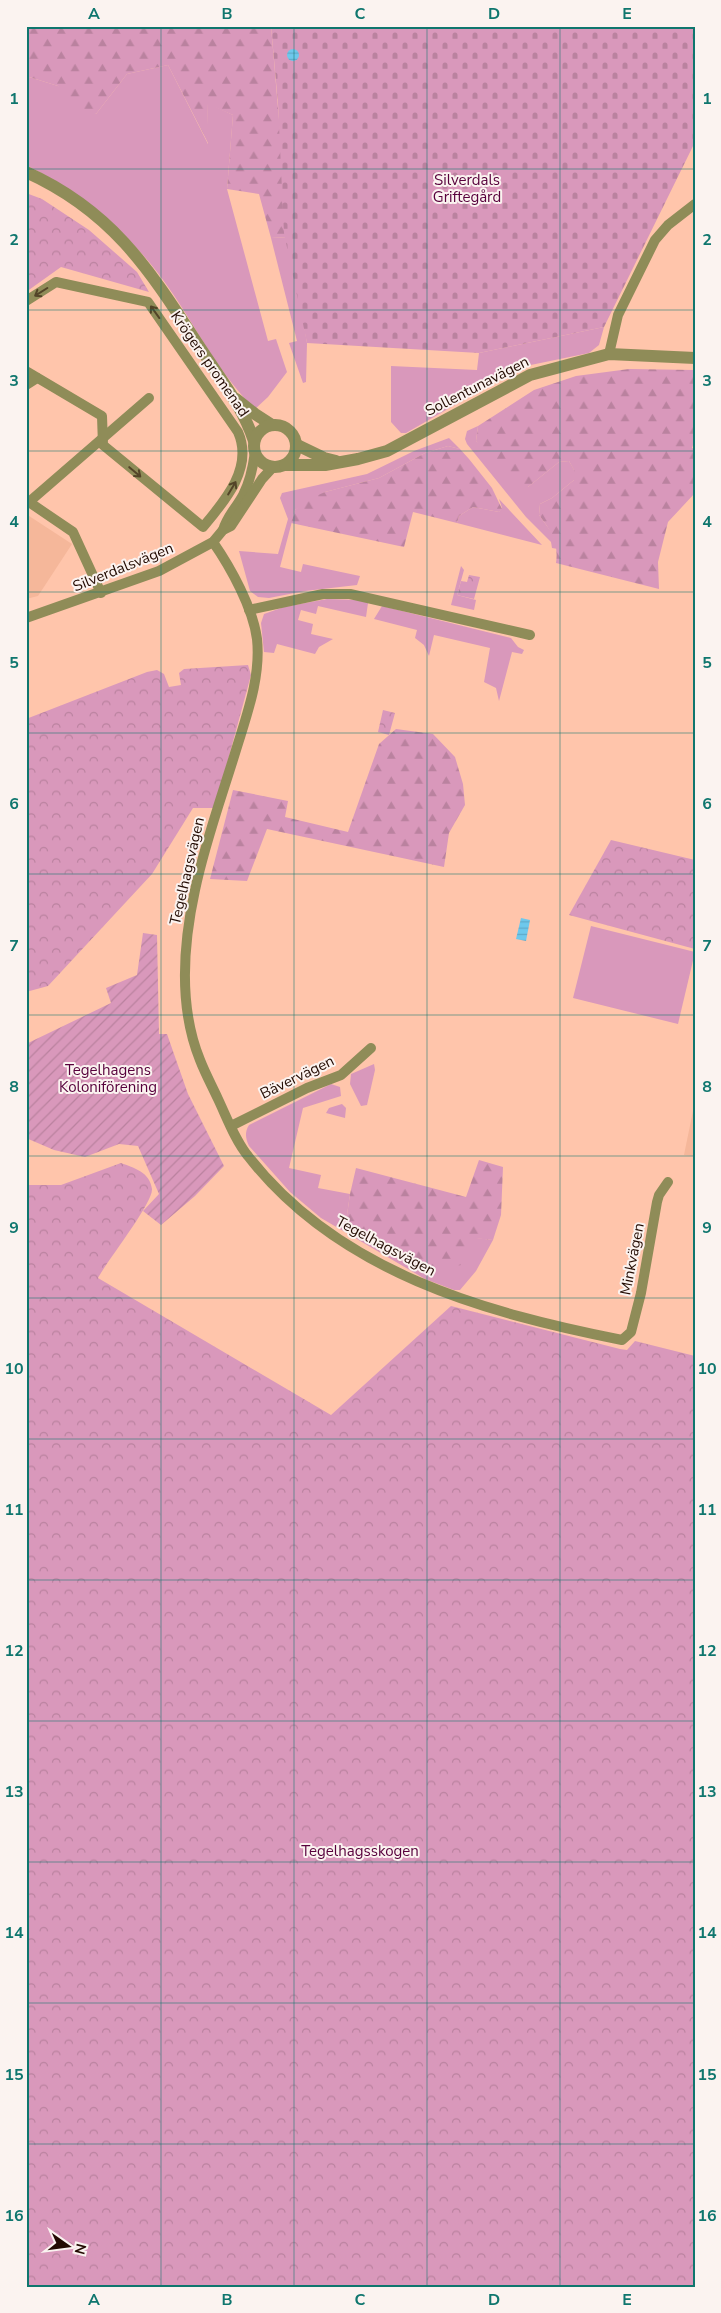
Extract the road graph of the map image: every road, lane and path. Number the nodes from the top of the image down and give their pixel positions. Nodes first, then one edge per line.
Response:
1 (26, 172) edge
2 (695, 204) edge
3 (26, 301) edge
4 (609, 354) junction
5 (695, 358) edge
6 (26, 371) edge
7 (37, 378) junction
8 (26, 386) edge
9 (230, 394) junction
10 (149, 398) dead end
11 (272, 424) junction
12 (102, 438) junction
13 (297, 445) junction
14 (255, 447) junction
15 (338, 461) junction
16 (279, 466) junction
17 (28, 501) edge
18 (223, 530) junction
19 (213, 542) junction
20 (100, 593) junction
21 (249, 610) junction
22 (26, 618) edge
23 (530, 635) dead end
24 (372, 1048) dead end
25 (231, 1126) junction
26 (668, 1182) dead end
27 (622, 1340) joint

1 - 9 street
2 - 4 street
12 -> 3 street, Krögers promenad
4 - 5 street, Sollentunavägen
4 - 15 street, Sollentunavägen
6 - 7 street
7 - 8 street
7 - 12 street
9 - 11 street
9 - 14 street
10 - 12 street
11 - 13 street
11 - 14 street
12 - 17 street
13 - 15 street, Sollentunavägen
13 - 16 street
14 - 16 street
14 - 18 street, Silverdalsvägen
15 - 16 street, Sollentunavägen
16 - 18 street, Silverdalsvägen
17 - 20 street
18 - 19 street, Silverdalsvägen
19 - 20 street, Silverdalsvägen
19 - 21 street, Tegelhagsvägen
20 - 22 street, Silverdalsvägen
21 - 23 street
21 - 25 street, Tegelhagsvägen
24 - 25 street, Bävervägen
25 - 27 street, Tegelhagsvägen
26 - 27 street, Minkvägen

